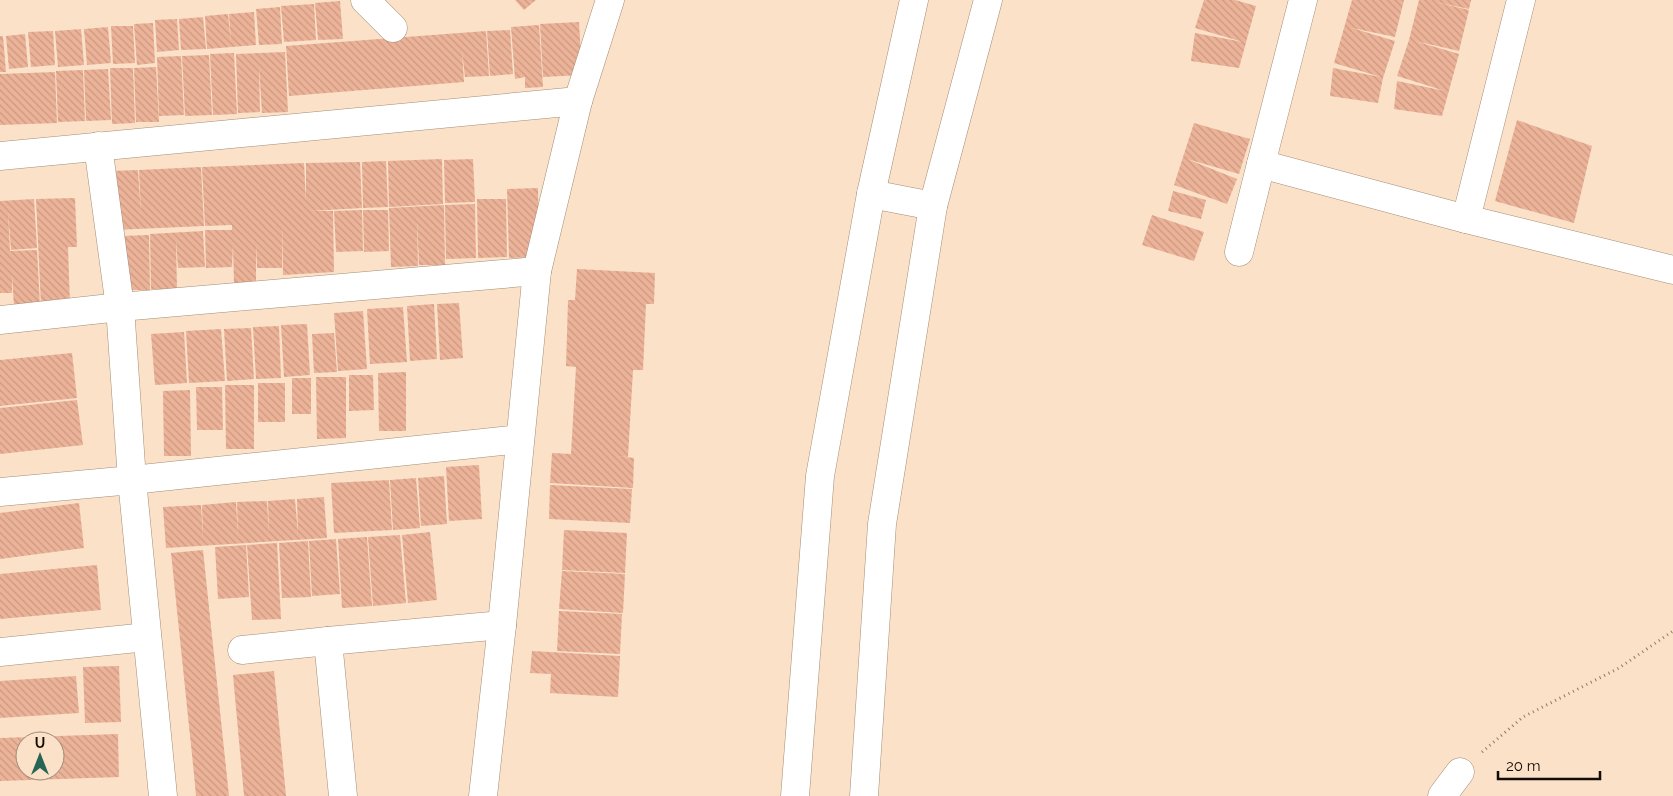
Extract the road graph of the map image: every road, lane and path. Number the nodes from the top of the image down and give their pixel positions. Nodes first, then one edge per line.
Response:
1 (365, 0) edge
2 (610, 0) edge
3 (914, 0) edge
4 (988, 0) edge
5 (1302, 0) edge
6 (1521, 0) edge
7 (393, 28) dead end
8 (578, 101) junction
9 (98, 146) junction
10 (0, 156) edge
11 (1261, 164) junction
12 (871, 194) junction
13 (933, 206) junction
14 (1466, 219) junction
15 (1239, 252) dead end
16 (1673, 270) edge
17 (537, 271) junction
18 (120, 307) junction
19 (0, 320) edge
20 (520, 439) junction
21 (132, 480) junction
22 (0, 492) edge
23 (502, 626) junction
24 (1673, 631) edge
25 (147, 637) junction
26 (328, 641) junction
27 (242, 650) dead end
28 (0, 652) edge
29 (1460, 772) joint
30 (163, 796) edge
31 (344, 796) edge
32 (483, 796) edge
33 (795, 796) edge
34 (864, 796) edge
35 (1442, 796) edge

1 - 7 street
2 - 8 street
3 - 12 street
4 - 13 street
5 - 11 street
6 - 14 street
8 - 9 street
8 - 17 street
9 - 10 street
9 - 18 street
11 - 14 street
11 - 15 street
12 - 13 street
12 - 33 street
13 - 34 street
14 - 16 street
17 - 18 street
17 - 20 street
18 - 19 street
18 - 21 street
20 - 21 street
20 - 23 street
21 - 22 street
21 - 25 street
23 - 26 street
23 - 32 street
24 - 29 path
25 - 28 street
25 - 30 street
26 - 27 street
26 - 31 street
29 - 35 street

